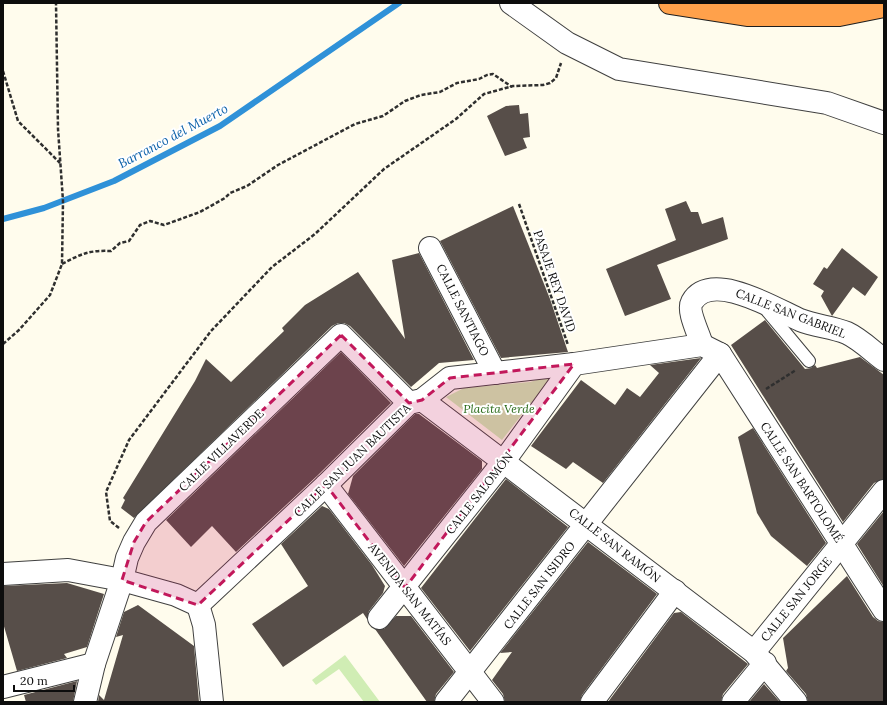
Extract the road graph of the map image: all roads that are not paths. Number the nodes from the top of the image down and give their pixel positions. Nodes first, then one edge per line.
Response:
1 (511, 3) edge
2 (670, 3) edge
3 (884, 6) edge
4 (884, 123) edge
5 (430, 248) dead end
6 (757, 299) junction
7 (341, 335) joint
8 (711, 350) junction
9 (884, 360) edge
10 (809, 361) road end
11 (574, 364) junction
12 (495, 373) junction
13 (416, 401) junction
14 (504, 461) junction
15 (326, 485) junction
16 (884, 491) edge
17 (587, 523) junction
18 (842, 543) junction
19 (3, 574) edge
20 (122, 580) junction
21 (405, 588) junction
22 (675, 591) junction
23 (198, 605) junction
24 (884, 610) edge
25 (379, 618) dead end
26 (759, 657) junction
27 (94, 664) junction
28 (471, 672) junction
29 (3, 687) edge
30 (85, 702) edge
31 (212, 702) edge
32 (446, 702) edge
33 (493, 702) edge
34 (592, 702) edge
35 (733, 702) edge
36 (796, 702) edge

1 - 4 street
2 - 3 highway
5 - 12 street, CALLE SANTIAGO
6 - 8 street, CALLE SAN GABRIEL
6 - 9 street, CALLE SAN GABRIEL
6 - 10 lane
7 - 13 street, CALLE SAN RAMÓN
7 - 20 street, CALLE VILLAVERDE
8 - 11 street, CALLE SAN JUAN BAUTISTA
8 - 17 street, CALLE SAN ISIDRO
8 - 18 street, CALLE SAN BARTOLOMÉ
11 - 12 street, CALLE SAN JUAN BAUTISTA
11 - 14 street, CALLE SALOMÓN
12 - 13 street, CALLE SAN JUAN BAUTISTA
13 - 14 street, CALLE SAN RAMÓN
13 - 15 street, CALLE SAN JUAN BAUTISTA
14 - 17 street, CALLE SAN RAMÓN
14 - 21 street, CALLE SALOMÓN
15 - 21 street, AVENIDA SAN MATÍAS
15 - 23 street, CALLE SAN JUAN BAUTISTA
16 - 18 street, CALLE SAN JORGE
17 - 22 street, CALLE SAN RAMÓN
17 - 28 street, CALLE SAN ISIDRO
18 - 24 street, CALLE SAN BARTOLOMÉ
18 - 26 street, CALLE SAN JORGE
19 - 20 street
20 - 23 street
20 - 27 street, CALLE VILLAVERDE
21 - 25 street, CALLE SALOMÓN
21 - 28 street, AVENIDA SAN MATÍAS
22 - 26 street, CALLE SAN RAMÓN
22 - 34 street
23 - 31 street
26 - 35 street, CALLE SAN JORGE
26 - 36 street, CALLE SAN RAMÓN
27 - 29 street
27 - 30 street, CALLE VILLAVERDE
28 - 32 street, CALLE SAN ISIDRO
28 - 33 street, AVENIDA SAN MATÍAS

